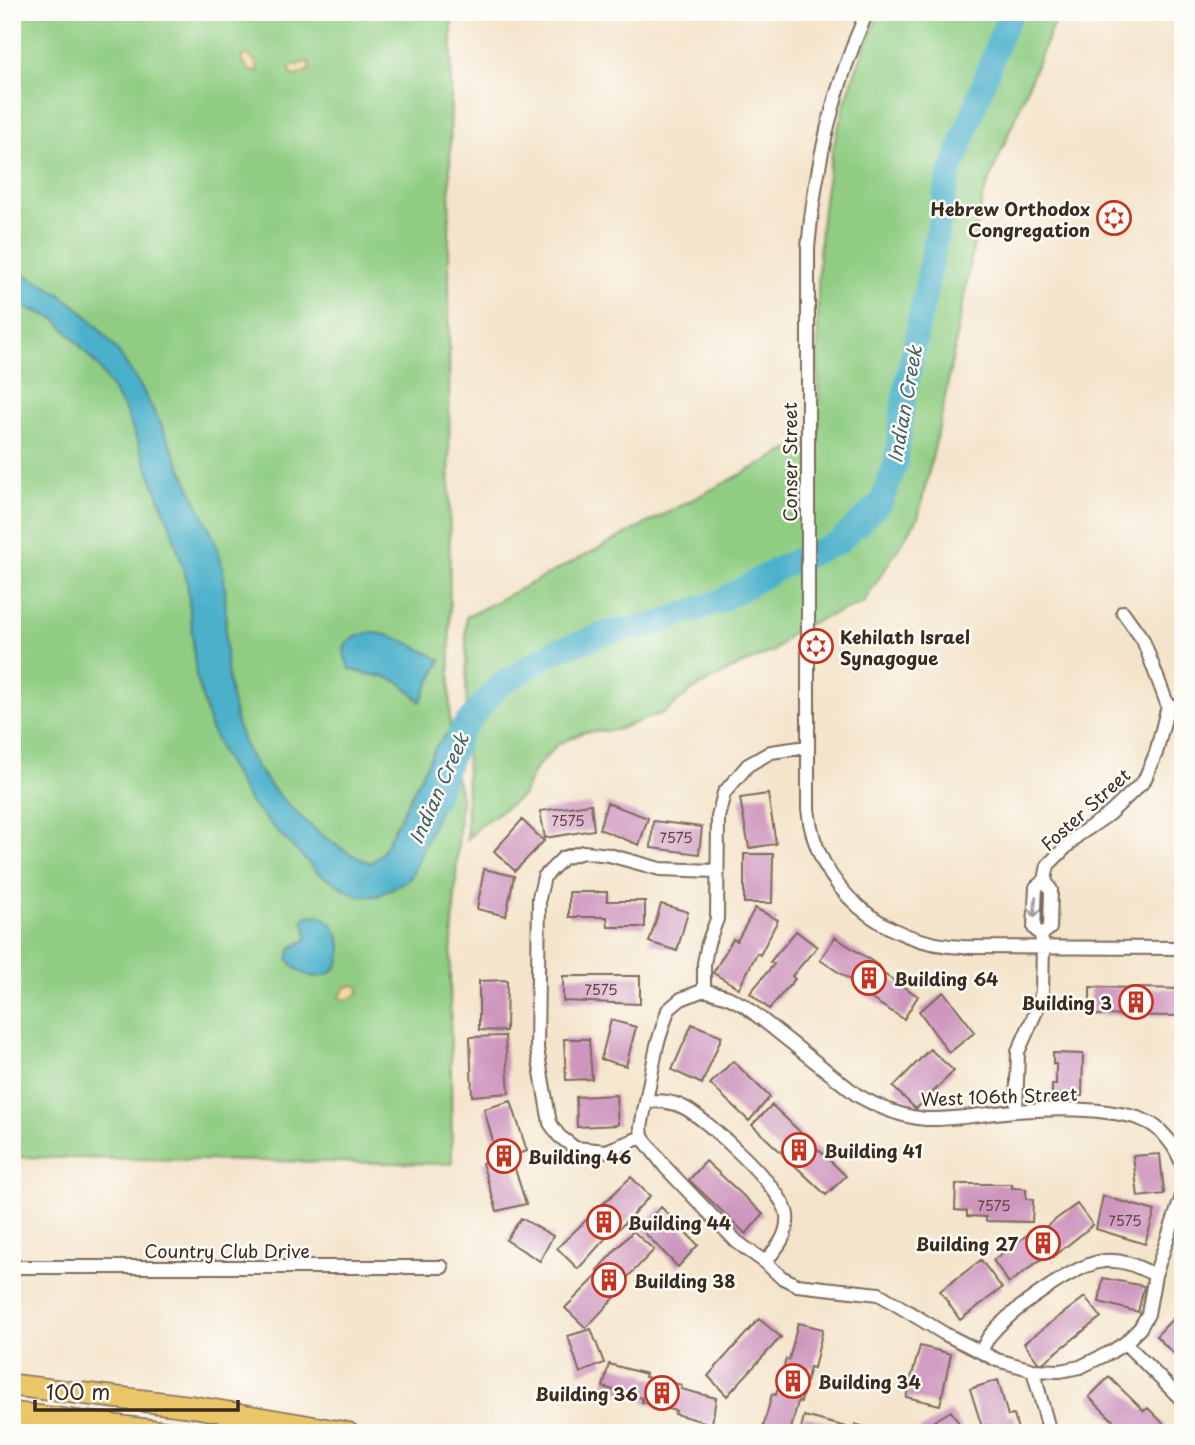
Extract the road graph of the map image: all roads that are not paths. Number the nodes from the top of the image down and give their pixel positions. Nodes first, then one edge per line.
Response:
1 (867, 12) edge
2 (1123, 612) dead end
3 (1168, 706) junction
4 (1183, 706) edge
5 (807, 747) junction
6 (716, 871) junction
7 (1042, 941) junction
8 (1183, 948) edge
9 (704, 990) junction
10 (646, 1101) junction
11 (1016, 1111) junction
12 (642, 1137) junction
13 (1183, 1168) edge
14 (1183, 1193) edge
15 (765, 1262) junction
16 (442, 1267) dead end
17 (12, 1268) edge
18 (1155, 1275) junction
19 (1125, 1343) junction
20 (981, 1352) junction
21 (1033, 1370) junction
22 (12, 1385) edge
23 (1183, 1401) edge
24 (12, 1413) edge
25 (172, 1433) edge
26 (348, 1433) edge
27 (1050, 1433) edge

1 - 5 street, Conser Street
2 - 3 street
3 - 4 street
3 - 7 street, Foster Street
5 - 6 street
5 - 7 street, Conser Street
6 - 9 street
6 - 12 street
7 - 8 street
7 - 11 street, Foster Street
9 - 10 street
9 - 11 street, West 106th Street
10 - 12 street
10 - 15 street
11 - 13 street, West 106th Street
12 - 15 street
14 - 18 street
15 - 20 street
16 - 17 street, Country Club Drive
18 - 19 street
18 - 20 street
19 - 21 street
19 - 23 street
20 - 21 street
21 - 27 street
22 - 26 highway
24 - 25 highway

